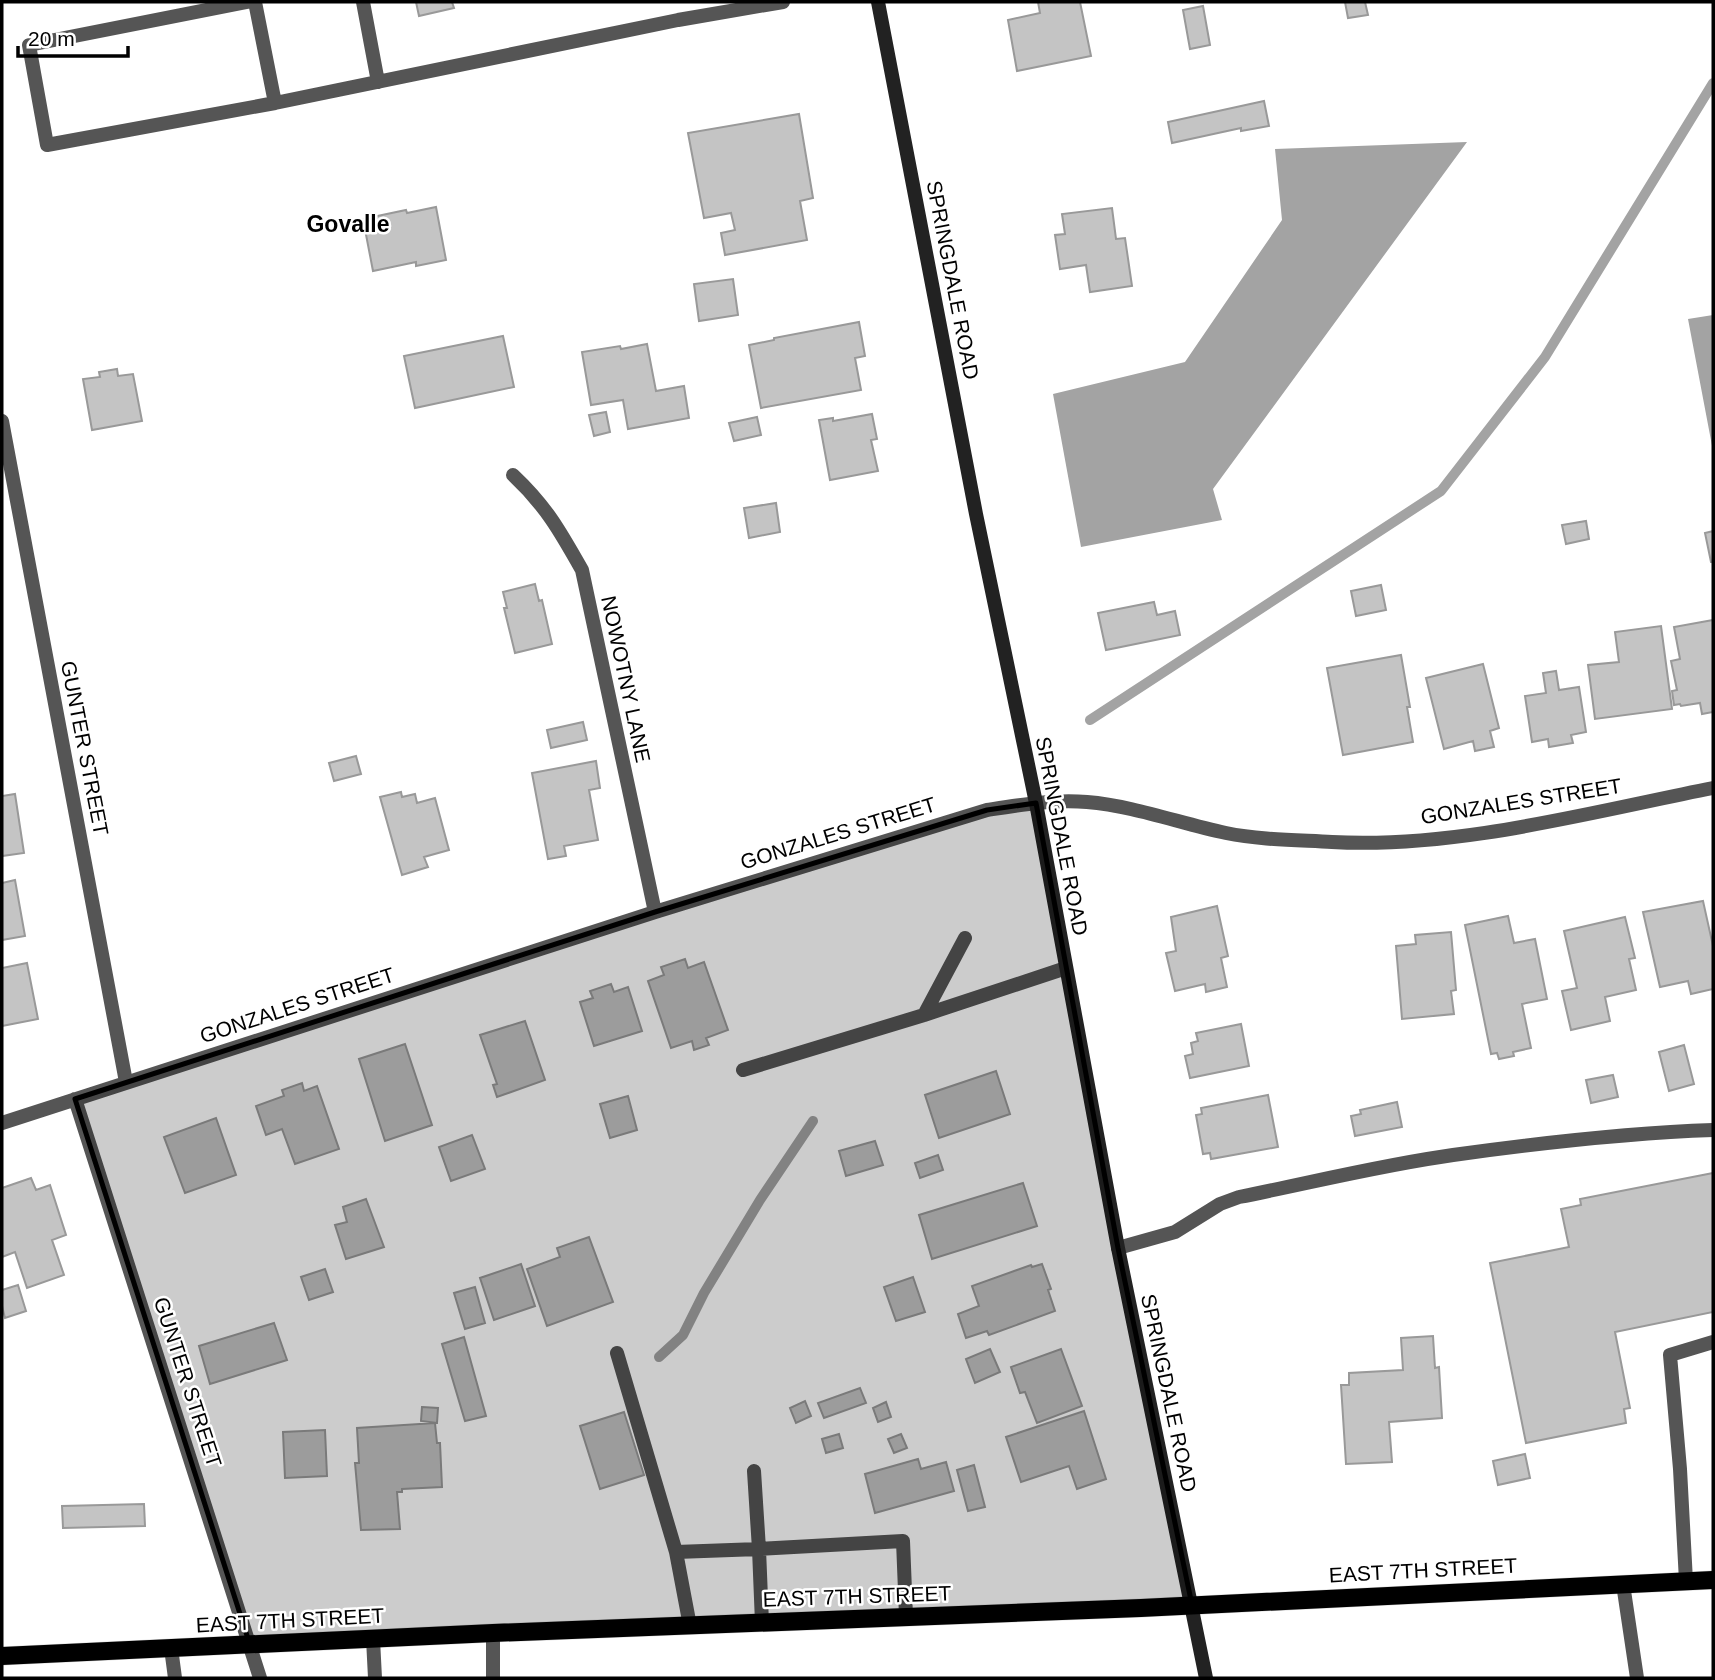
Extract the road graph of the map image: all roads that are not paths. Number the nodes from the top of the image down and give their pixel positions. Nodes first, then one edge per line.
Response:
1 (247, 2) edge
2 (255, 2) edge
3 (363, 2) edge
4 (783, 2) edge
5 (878, 2) edge
6 (378, 82) junction
7 (275, 103) junction
8 (2, 421) edge
9 (513, 475) dead end
10 (1713, 788) edge
11 (1036, 803) junction
12 (656, 912) junction
13 (965, 938) dead end
14 (1066, 968) junction
15 (924, 1015) junction
16 (743, 1070) dead end
17 (126, 1082) junction
18 (75, 1099) junction
19 (2, 1123) edge
20 (1713, 1130) edge
21 (1118, 1248) junction
22 (1713, 1342) edge
23 (617, 1353) dead end
24 (754, 1471) dead end
25 (759, 1549) junction
26 (676, 1552) junction
27 (1713, 1580) edge
28 (1686, 1581) junction
29 (1623, 1584) junction
30 (1192, 1605) junction
31 (906, 1616) junction
32 (762, 1623) junction
33 (690, 1626) junction
34 (493, 1633) junction
35 (373, 1639) junction
36 (250, 1645) junction
37 (171, 1648) junction
38 (2, 1656) edge
39 (175, 1678) edge
40 (260, 1678) edge
41 (376, 1678) edge
42 (493, 1678) edge
43 (1206, 1678) edge
44 (1637, 1678) edge

1 - 7 street
2 - 7 street
3 - 6 street
4 - 6 street
5 - 11 main road, SPRINGDALE ROAD
6 - 7 street
8 - 17 street, GUNTER STREET
9 - 12 street, NOWOTNY LANE
10 - 11 street, GONZALES STREET
11 - 12 street, GONZALES STREET
11 - 14 main road, SPRINGDALE ROAD
12 - 17 street, GONZALES STREET
13 - 15 street
14 - 15 street
14 - 21 main road, SPRINGDALE ROAD
15 - 16 street
17 - 18 street, GONZALES STREET
18 - 19 street, GONZALES STREET
18 - 36 street, GUNTER STREET
20 - 21 street
21 - 30 main road, SPRINGDALE ROAD
22 - 28 street
23 - 26 street
24 - 25 street
25 - 26 street
25 - 31 street
25 - 32 street
26 - 33 street
27 - 28 main road, EAST 7TH STREET
28 - 29 main road, EAST 7TH STREET
29 - 30 main road, EAST 7TH STREET
29 - 44 street
30 - 31 main road, EAST 7TH STREET
30 - 43 main road, SPRINGDALE ROAD
31 - 32 main road, EAST 7TH STREET
32 - 33 main road, EAST 7TH STREET
33 - 34 main road, EAST 7TH STREET
34 - 35 main road, EAST 7TH STREET
34 - 42 street
35 - 36 main road, EAST 7TH STREET
35 - 41 street
36 - 37 main road, EAST 7TH STREET
36 - 40 street, GUNTER STREET
37 - 38 main road, EAST 7TH STREET
37 - 39 street

